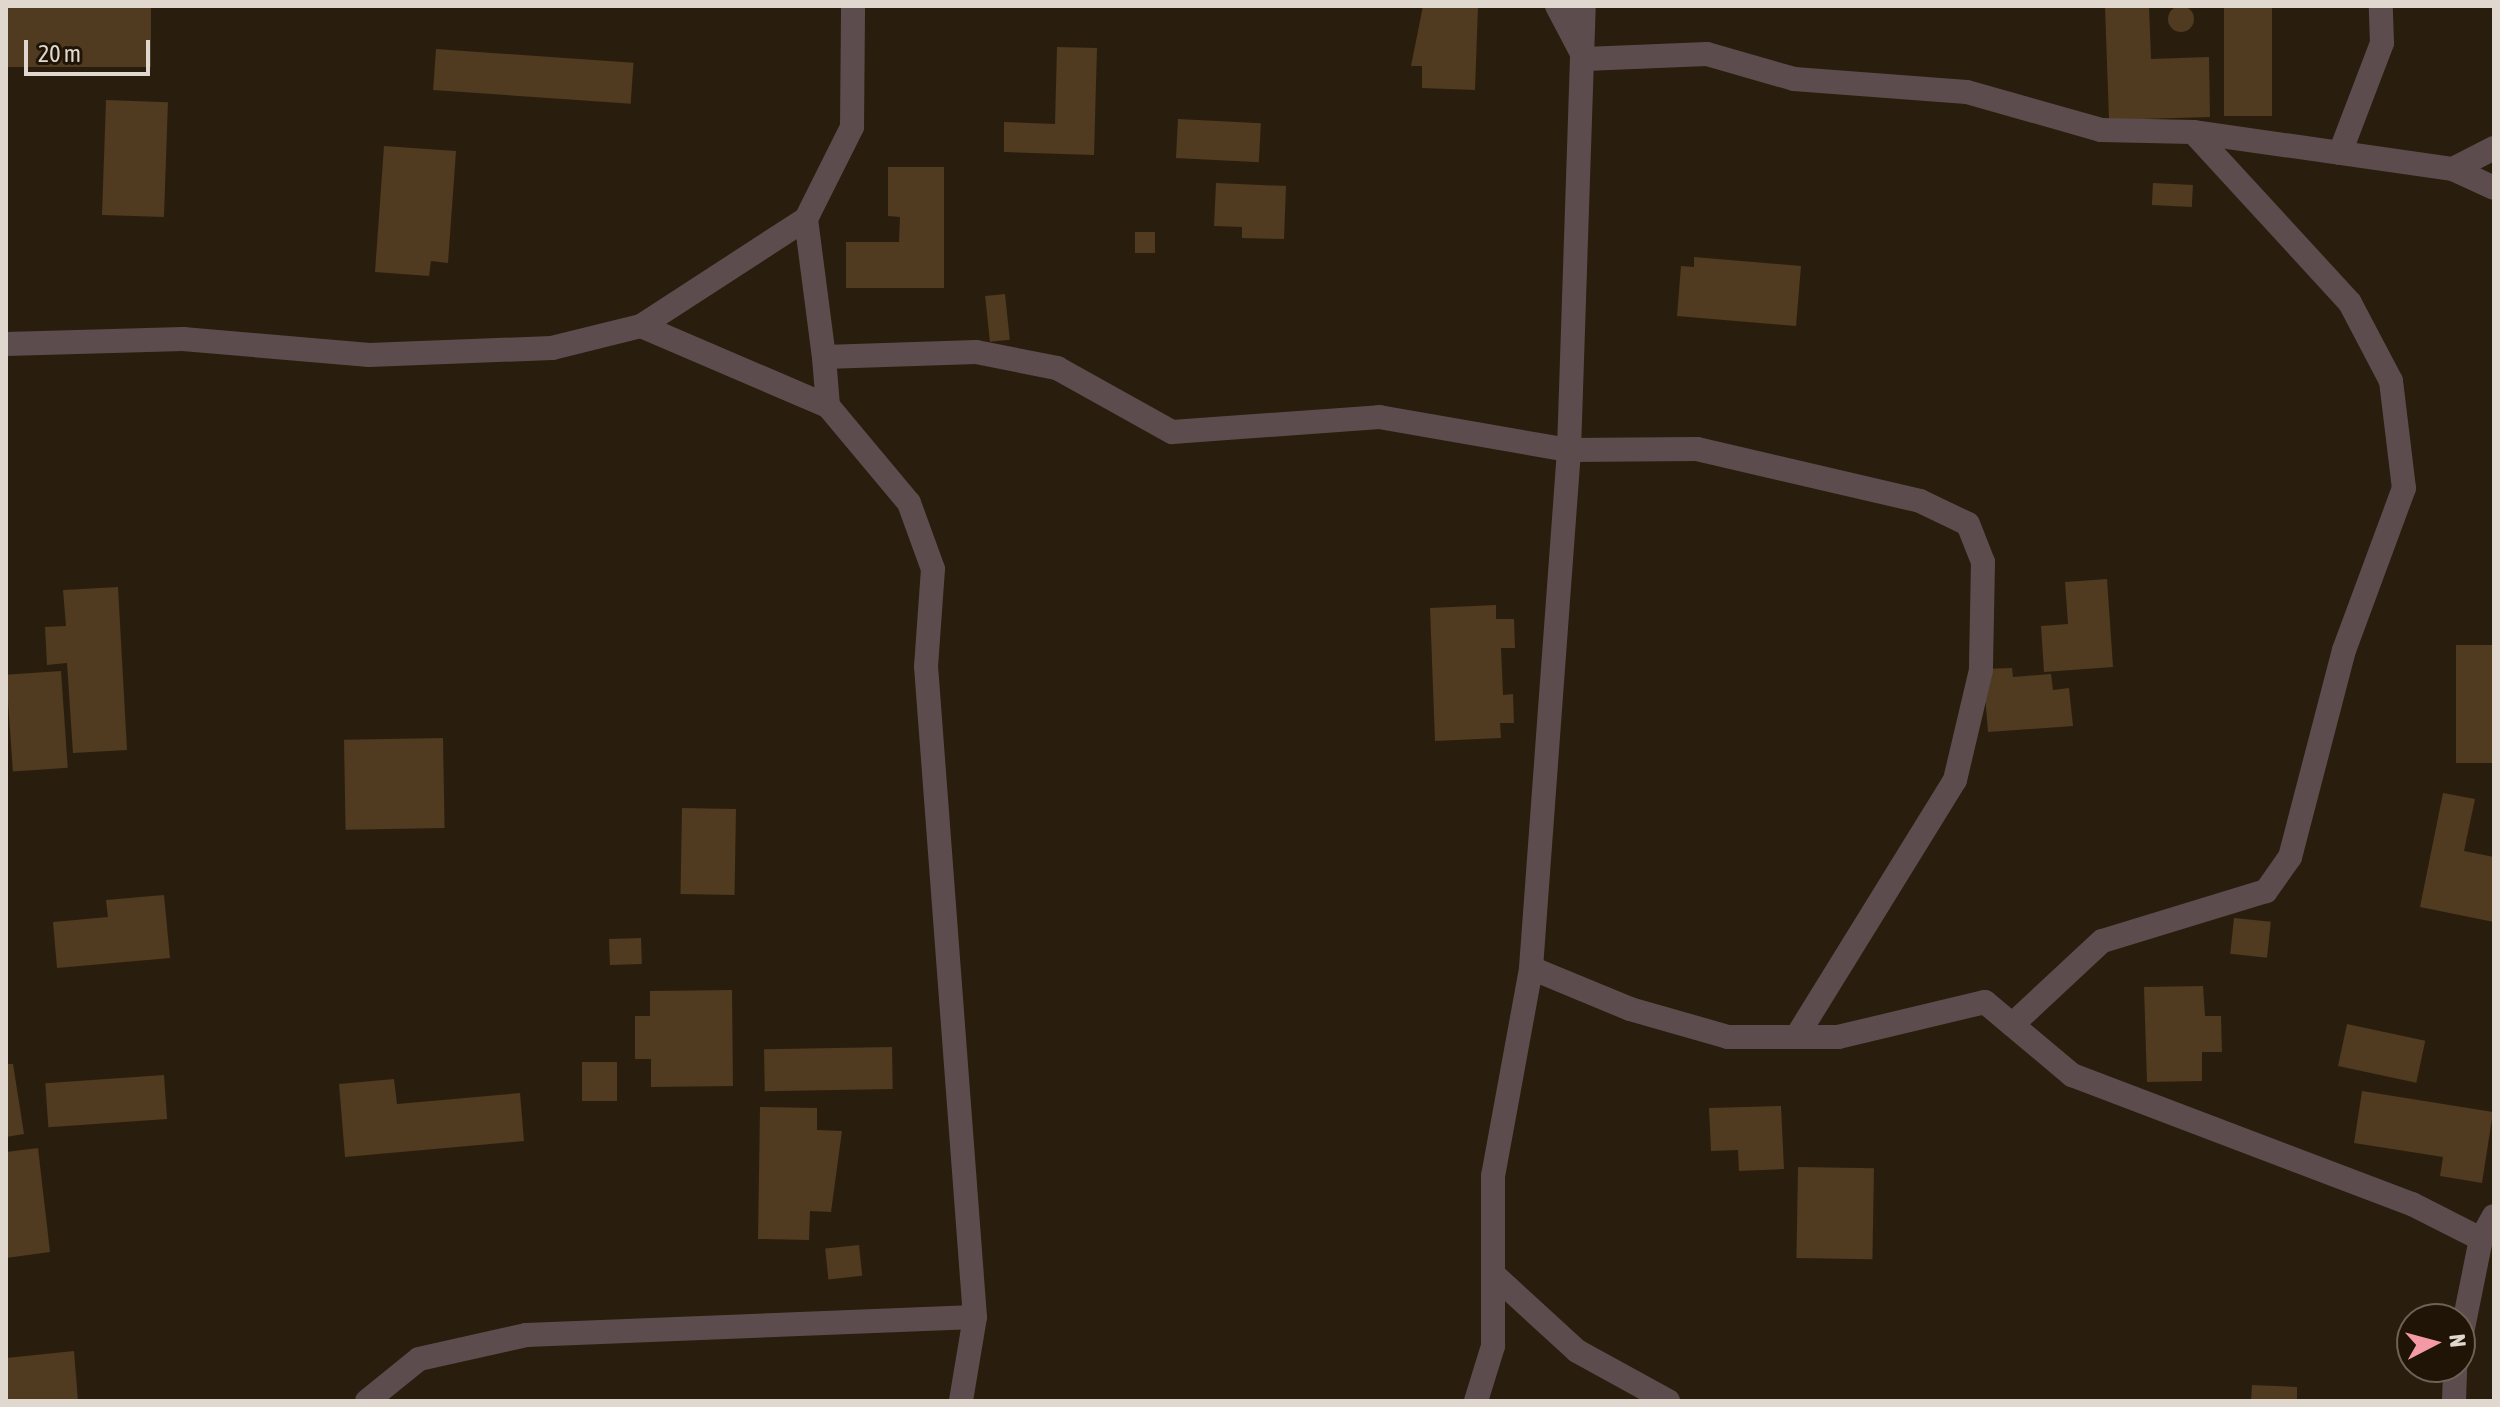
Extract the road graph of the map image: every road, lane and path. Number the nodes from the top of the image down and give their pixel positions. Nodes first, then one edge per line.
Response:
1 (853, 6) edge
2 (1557, 6) edge
3 (1584, 6) edge
4 (2381, 6) edge
5 (1585, 59) junction
6 (2193, 132) junction
7 (2494, 148) edge
8 (2340, 153) junction
9 (2453, 169) junction
10 (2494, 188) edge
11 (806, 219) junction
12 (641, 326) junction
13 (6, 344) edge
14 (824, 357) junction
15 (828, 406) junction
16 (1569, 450) junction
17 (1531, 968) junction
18 (2012, 1025) junction
19 (1796, 1037) junction
20 (2494, 1216) edge
21 (2481, 1239) junction
22 (1493, 1274) junction
23 (2468, 1303) edge
24 (975, 1317) junction
25 (367, 1401) edge
26 (961, 1401) edge
27 (1476, 1401) edge
28 (1668, 1401) edge

1 - 11 street
2 - 5 street
3 - 5 street
4 - 8 street
5 - 6 street
5 - 16 street
6 - 8 street
6 - 18 street
7 - 9 street
8 - 9 street
9 - 10 street
11 - 12 street
11 - 14 street
12 - 13 street
12 - 15 street
14 - 15 street
14 - 16 street
15 - 24 street
16 - 17 street
16 - 19 street
17 - 19 street
17 - 22 street
18 - 19 street
18 - 21 street
20 - 21 street
21 - 23 street
22 - 27 street
22 - 28 street
24 - 25 street
24 - 26 street

